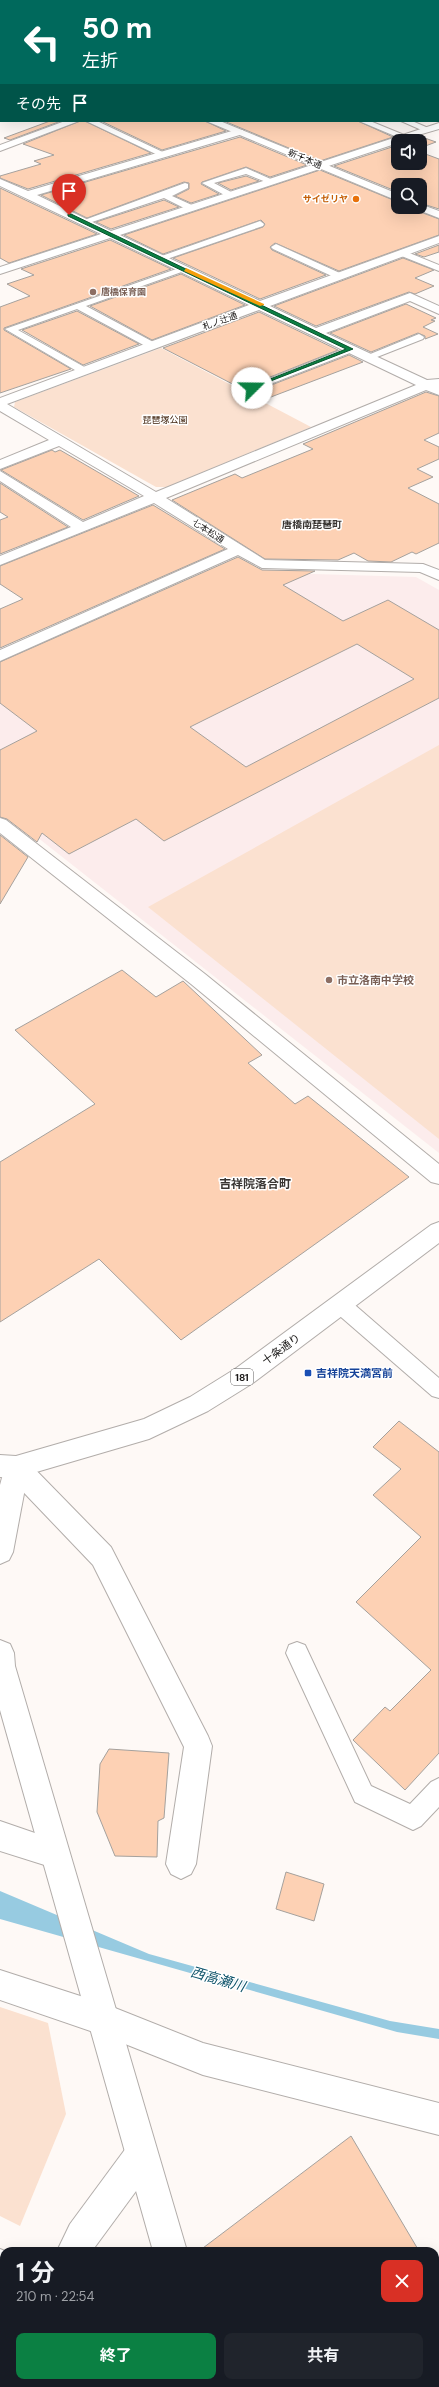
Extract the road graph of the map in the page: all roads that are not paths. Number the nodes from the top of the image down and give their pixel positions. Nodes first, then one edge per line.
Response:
1 (71, 122) edge
2 (92, 122) edge
3 (214, 122) edge
4 (366, 122) edge
5 (409, 122) edge
6 (434, 128) edge
7 (239, 132) junction
8 (397, 134) edge
9 (415, 134) edge
10 (391, 142) edge
11 (0, 148) edge
12 (164, 154) junction
13 (319, 165) junction
14 (271, 181) junction
15 (0, 182) edge
16 (185, 186) dead end
17 (27, 195) junction
18 (164, 195) junction
19 (230, 195) junction
20 (391, 195) edge
21 (191, 208) junction
22 (427, 210) edge
23 (439, 215) edge
24 (83, 222) junction
25 (260, 224) dead end
26 (110, 234) junction
27 (439, 239) edge
28 (276, 247) dead end
29 (402, 253) junction
30 (161, 258) junction
31 (439, 268) edge
32 (185, 269) junction
33 (0, 271) edge
34 (339, 276) junction
35 (262, 305) junction
36 (78, 306) junction
37 (439, 310) edge
38 (317, 332) junction
39 (419, 337) dead end
40 (153, 346) junction
41 (351, 349) junction
42 (368, 357) junction
43 (84, 371) junction
44 (435, 385) edge
45 (252, 388) dead end
46 (0, 404) edge
47 (61, 440) junction
48 (0, 465) edge
49 (0, 475) edge
50 (155, 497) junction
51 (81, 528) junction
52 (238, 550) junction
53 (439, 560) edge
54 (0, 561) edge
55 (423, 568) junction
56 (439, 576) edge
57 (0, 656) edge
58 (0, 824) edge
59 (439, 1176) edge
60 (439, 1231) edge
61 (341, 1305) junction
62 (439, 1390) edge
63 (8, 1467) edge
64 (0, 1552) edge
65 (0, 1653) edge
66 (297, 1653) dead end
67 (439, 1790) edge
68 (0, 1836) edge
69 (57, 1862) junction
70 (181, 1864) dead end
71 (0, 1986) edge
72 (101, 2009) junction
73 (439, 2119) edge
74 (141, 2156) junction
75 (76, 2247) edge
76 (169, 2247) edge

1 - 11 main road
2 - 12 lane
3 - 7 main road, 新千本通
4 - 8 lane
5 - 6 lane
6 - 9 main road
7 - 12 main road
7 - 13 main road, 新千本通
10 - 13 main road
12 - 17 main road
13 - 14 main road
13 - 20 main road, 新千本通
14 - 19 main road
14 - 19 lane
15 - 17 main road
16 - 18 lane
17 - 24 main road
18 - 21 lane
18 - 24 lane
19 - 21 main road
21 - 26 main road
22 - 23 main road
24 - 26 main road
25 - 30 lane
26 - 30 main road
26 - 33 main road
27 - 29 main road, 札ノ辻通
28 - 34 lane
29 - 31 lane
29 - 34 main road, 札ノ辻通
30 - 32 main road
32 - 35 main road
32 - 36 lane
34 - 35 main road, 札ノ辻通
35 - 38 main road
35 - 40 main road, 札ノ辻通
36 - 40 lane
36 - 43 lane
37 - 38 main road
38 - 41 main road
39 - 42 lane
40 - 43 main road, 札ノ辻通
41 - 42 main road
41 - 45 lane
42 - 44 main road
43 - 46 main road, 札ノ辻通
44 - 50 main road
46 - 47 main road, 七本松通
47 - 48 main road
47 - 50 main road, 七本松通
49 - 51 main road
50 - 51 main road
50 - 52 main road, 七本松通
51 - 54 main road
52 - 55 main road, 七本松通
52 - 57 main road
53 - 55 main road
55 - 56 main road, 七本松通
58 - 59 main road
60 - 61 main road, 十条通り / 181
61 - 62 lane
61 - 63 main road, 十条通り / 181
63 - 64 main road
63 - 70 main road
65 - 69 main road
66 - 67 lane
68 - 69 main road
69 - 72 main road
71 - 72 main road
72 - 73 main road
72 - 74 main road
74 - 75 main road
74 - 76 main road

